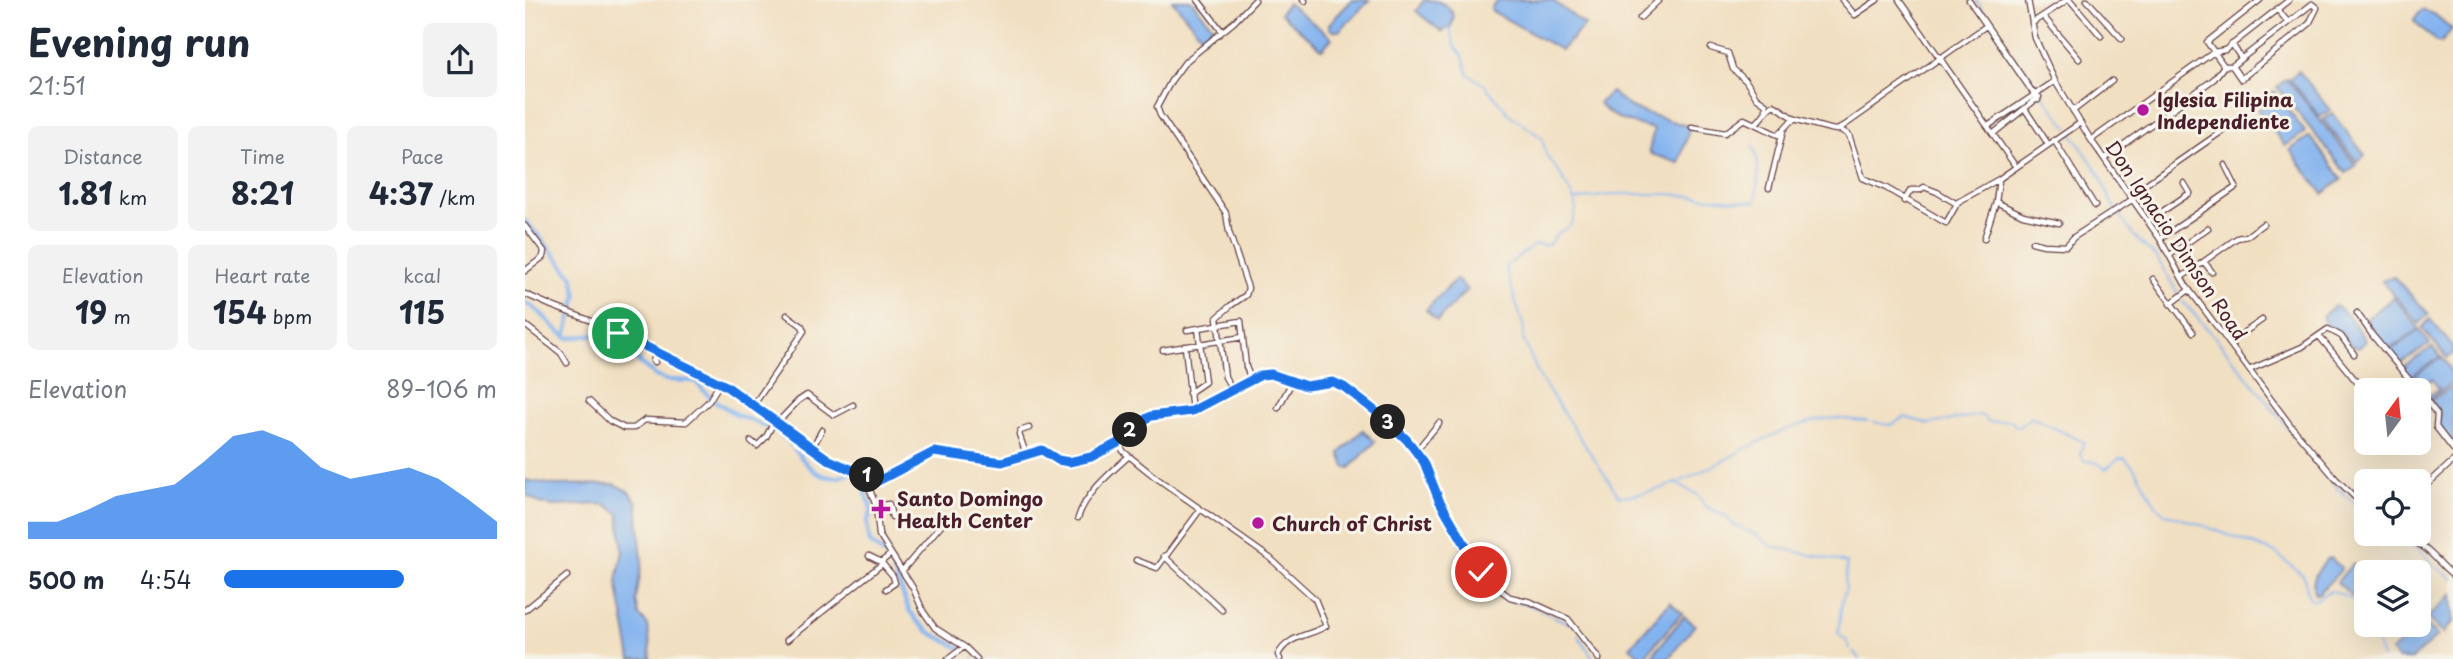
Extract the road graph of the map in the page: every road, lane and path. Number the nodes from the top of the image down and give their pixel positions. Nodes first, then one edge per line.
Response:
1 (1198, 0) edge
2 (1255, 0) edge
3 (1659, 0) edge
4 (1842, 0) edge
5 (1861, 0) edge
6 (1877, 0) edge
7 (1899, 0) edge
8 (1969, 0) edge
9 (2028, 0) edge
10 (2068, 0) edge
11 (2087, 0) edge
12 (2260, 0) edge
13 (2289, 0) edge
14 (2310, 2) edge
15 (1867, 8) junction
16 (2277, 9) junction
17 (2043, 16) junction
18 (1640, 18) dead end
19 (2288, 22) junction
20 (2032, 23) junction
21 (1986, 26) junction
22 (1221, 30) junction
23 (2101, 36) dead end
24 (2122, 39) dead end
25 (2232, 44) junction
26 (1711, 48) dead end
27 (2214, 52) junction
28 (1941, 58) junction
29 (2241, 58) junction
30 (2079, 59) dead end
31 (2224, 66) junction
32 (2232, 66) junction
33 (2055, 81) junction
34 (2112, 81) dead end
35 (2042, 91) junction
36 (2035, 94) junction
37 (2155, 95) junction
38 (2039, 100) junction
39 (2022, 104) junction
40 (2026, 110) junction
41 (1766, 111) junction
42 (2073, 111) junction
43 (2168, 113) junction
44 (1796, 120) junction
45 (2080, 123) junction
46 (2234, 123) dead end
47 (1755, 124) junction
48 (1989, 126) junction
49 (1692, 127) dead end
50 (1839, 129) junction
51 (1783, 130) junction
52 (1994, 133) junction
53 (2054, 140) junction
54 (2091, 140) junction
55 (2047, 144) junction
56 (2105, 158) junction
57 (2225, 165) dead end
58 (2016, 167) junction
59 (1999, 179) junction
60 (2184, 183) dead end
61 (1769, 188) dead end
62 (2132, 197) junction
63 (1904, 201) junction
64 (1996, 202) junction
65 (1957, 204) junction
66 (2095, 206) dead end
67 (2148, 221) junction
68 (2059, 223) dead end
69 (2263, 224) dead end
70 (525, 226) edge
71 (2208, 228) dead end
72 (1984, 239) dead end
73 (2160, 239) junction
74 (2032, 242) dead end
75 (2170, 255) junction
76 (2204, 262) junction
77 (525, 271) edge
78 (2212, 272) dead end
79 (2182, 277) junction
80 (2153, 279) dead end
81 (2189, 290) junction
82 (525, 293) edge
83 (2170, 304) junction
84 (2357, 313) dead end
85 (787, 316) dead end
86 (2262, 320) dead end
87 (525, 325) edge
88 (1219, 326) junction
89 (1198, 328) junction
90 (1188, 330) dead end
91 (2193, 332) dead end
92 (2319, 336) junction
93 (1243, 337) junction
94 (1220, 341) junction
95 (2229, 343) junction
96 (1200, 344) junction
97 (1185, 346) junction
98 (1163, 350) dead end
99 (657, 352) junction
100 (2354, 354) dead end
101 (655, 362) dead end
102 (567, 363) dead end
103 (2249, 370) junction
104 (2354, 378) edge
105 (2407, 378) edge
106 (1251, 379) junction
107 (1292, 382) junction
108 (720, 383) junction
109 (1232, 389) junction
110 (1189, 393) junction
111 (589, 401) dead end
112 (853, 405) dead end
113 (753, 406) junction
114 (2431, 407) edge
115 (1277, 408) dead end
116 (1192, 411) junction
117 (777, 421) junction
118 (1439, 423) dead end
119 (1029, 428) dead end
120 (822, 430) dead end
121 (751, 441) dead end
122 (1118, 443) junction
123 (812, 448) junction
124 (2453, 449) edge
125 (1416, 451) junction
126 (1026, 454) junction
127 (1129, 456) junction
128 (2453, 461) edge
129 (878, 481) junction
130 (2431, 481) edge
131 (2354, 496) edge
132 (876, 506) junction
133 (1200, 510) junction
134 (892, 517) dead end
135 (1078, 519) dead end
136 (941, 525) dead end
137 (2421, 546) edge
138 (869, 556) dead end
139 (889, 556) junction
140 (1164, 556) junction
141 (1136, 560) dead end
142 (882, 563) junction
143 (902, 571) junction
144 (2453, 575) edge
145 (567, 576) dead end
146 (886, 589) dead end
147 (525, 610) edge
148 (1222, 610) dead end
149 (787, 640) dead end
150 (964, 647) junction
151 (973, 658) edge
152 (948, 659) edge
153 (1280, 659) edge
154 (1599, 659) edge

1 - 22 street
2 - 22 street
3 - 18 street
4 - 15 street
5 - 15 street
6 - 15 street
7 - 28 street
8 - 21 street
9 - 20 street, Don Ignacio Dimson Road
10 - 17 street
10 - 23 street
11 - 24 street
12 - 27 street
13 - 16 street
14 - 19 street
14 - 32 street
16 - 19 street
16 - 25 street
17 - 20 street
17 - 30 street
19 - 29 street
20 - 33 street, Don Ignacio Dimson Road
21 - 28 street
21 - 36 street
22 - 88 street
25 - 27 street
25 - 29 street
26 - 41 street
27 - 31 street
27 - 37 street
28 - 48 street
28 - 50 street
29 - 32 street
31 - 32 street
31 - 43 street
33 - 35 street
33 - 42 street, Don Ignacio Dimson Road
34 - 42 street
35 - 36 street
35 - 38 street
36 - 38 street
36 - 39 street
37 - 43 street
37 - 54 street
38 - 40 street
39 - 40 street
39 - 48 street
40 - 52 street
40 - 55 street
41 - 44 street
41 - 47 street
42 - 45 street, Don Ignacio Dimson Road
43 - 56 street
44 - 50 street
44 - 51 street
45 - 53 street
45 - 54 street, Don Ignacio Dimson Road
46 - 62 street
47 - 49 street
47 - 51 street
48 - 52 street
50 - 63 street
51 - 61 street
52 - 58 street
53 - 55 street
53 - 66 street
54 - 56 street, Don Ignacio Dimson Road
55 - 58 street
56 - 62 street, Don Ignacio Dimson Road
57 - 73 street
58 - 59 street
59 - 64 street
59 - 65 street
60 - 67 street
62 - 67 street, Don Ignacio Dimson Road
62 - 74 street
63 - 65 street
63 - 65 street
64 - 68 street
64 - 72 street
67 - 73 street, Don Ignacio Dimson Road
69 - 76 street
70 - 77 street
71 - 75 street
73 - 75 street, Don Ignacio Dimson Road
75 - 79 street, Don Ignacio Dimson Road
76 - 78 street
76 - 79 street
79 - 81 street, Don Ignacio Dimson Road
80 - 83 street
81 - 83 street
81 - 95 street, Don Ignacio Dimson Road
82 - 99 street
83 - 91 street
84 - 105 street
85 - 113 street
86 - 95 street
87 - 102 street
88 - 89 street
88 - 93 street
88 - 94 street
89 - 90 street
89 - 96 street
92 - 100 street
92 - 103 street
92 - 104 street
93 - 94 street
93 - 106 street
94 - 96 street
94 - 109 street
95 - 103 street, Don Ignacio Dimson Road
96 - 97 street
96 - 110 street
97 - 98 street
97 - 110 street
99 - 101 street
99 - 108 street
103 - 131 street, Don Ignacio Dimson Road
106 - 107 street
106 - 109 street
107 - 115 street
107 - 125 street
108 - 111 street
108 - 113 street
109 - 116 street
110 - 116 street
112 - 117 street
113 - 117 street
114 - 124 street
116 - 122 street
117 - 121 street
117 - 123 street
118 - 125 street
119 - 126 street
120 - 123 street
122 - 126 street
122 - 127 street
123 - 129 street
125 - 154 street
126 - 129 street
127 - 133 street
127 - 135 street
128 - 130 street
129 - 132 street
132 - 134 street
132 - 139 street
133 - 140 street
133 - 153 street
136 - 143 street
137 - 144 street
138 - 142 street
139 - 142 street
139 - 143 street
140 - 141 street
140 - 148 street
142 - 146 street
142 - 149 street
143 - 150 street
145 - 147 street
150 - 151 street
150 - 152 street

